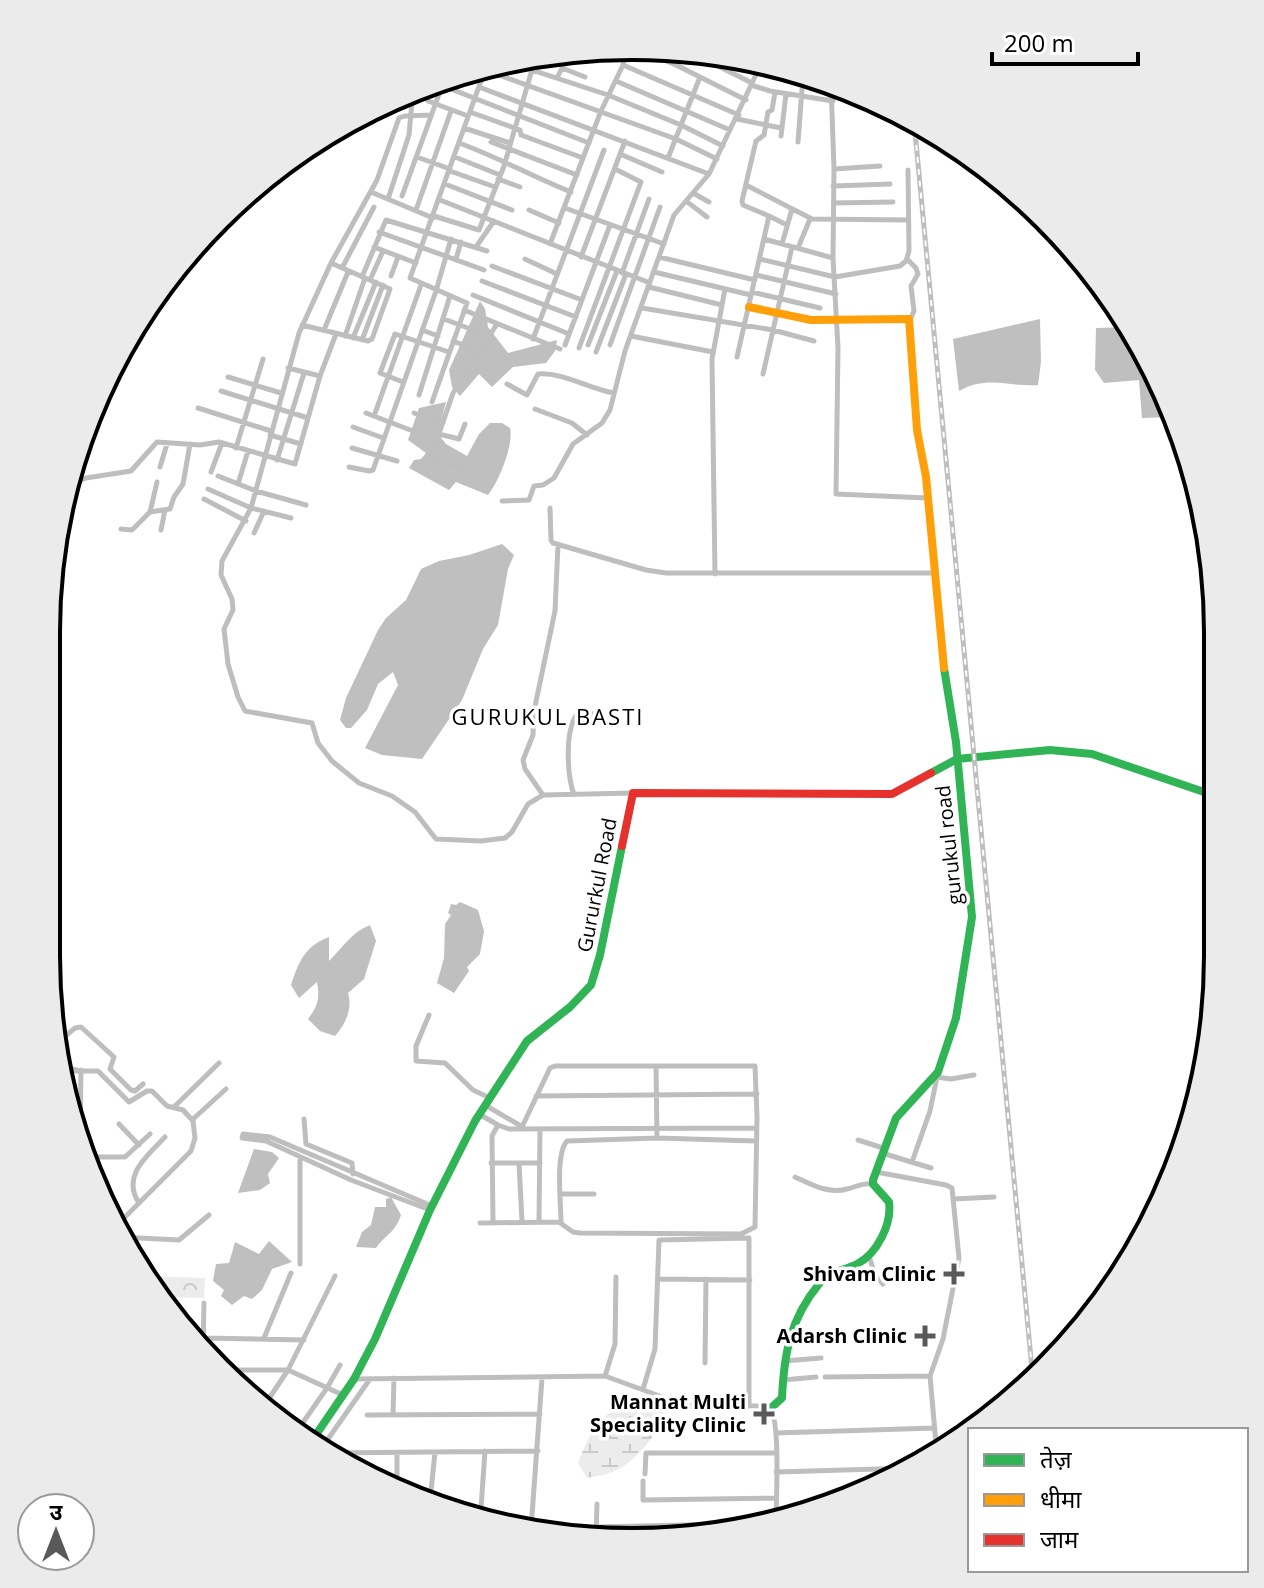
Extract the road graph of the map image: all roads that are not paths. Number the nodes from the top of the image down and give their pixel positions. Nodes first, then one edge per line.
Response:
1 (624, 60) edge
2 (664, 61) edge
3 (623, 65) junction
4 (563, 66) joint
5 (718, 67) edge
6 (528, 70) edge
7 (532, 71) junction
8 (756, 74) edge
9 (503, 75) edge
10 (585, 77) dead end
11 (700, 77) junction
12 (557, 78) junction
13 (482, 80) edge
14 (616, 81) junction
15 (475, 82) edge
16 (480, 84) junction
17 (751, 84) junction
18 (528, 85) junction
19 (803, 86) edge
20 (450, 89) edge
21 (775, 92) junction
22 (439, 94) edge
23 (694, 94) junction
24 (786, 94) junction
25 (608, 95) junction
26 (803, 97) junction
27 (832, 97) edge
28 (474, 99) junction
29 (746, 100) junction
30 (428, 101) dead end
31 (833, 101) junction
32 (522, 102) junction
33 (412, 104) edge
34 (435, 104) junction
35 (687, 110) junction
36 (451, 111) junction
37 (601, 111) junction
38 (469, 114) junction
39 (411, 115) junction
40 (431, 115) junction
41 (518, 117) junction
42 (738, 117) junction
43 (766, 124) junction
44 (681, 125) junction
45 (464, 128) junction
46 (515, 128) junction
47 (781, 128) junction
48 (594, 129) junction
49 (730, 130) junction
50 (781, 136) dead end
51 (676, 139) junction
52 (625, 141) junction
53 (491, 142) dead end
54 (798, 142) dead end
55 (459, 143) junction
56 (589, 143) junction
57 (509, 146) junction
58 (723, 146) junction
59 (604, 150) dead end
60 (620, 154) junction
61 (417, 157) junction
62 (455, 157) junction
63 (583, 158) junction
64 (668, 158) junction
65 (717, 159) junction
66 (505, 160) junction
67 (434, 163) junction
68 (880, 166) dead end
69 (615, 169) junction
70 (834, 169) junction
71 (381, 170) junction
72 (450, 170) junction
73 (908, 170) dead end
74 (662, 172) dead end
75 (709, 174) junction
76 (395, 175) junction
77 (577, 175) junction
78 (499, 177) junction
79 (445, 184) junction
80 (890, 184) dead end
81 (745, 185) junction
82 (833, 186) junction
83 (495, 187) junction
84 (520, 187) dead end
85 (371, 192) junction
86 (571, 192) junction
87 (693, 193) junction
88 (402, 196) dead end
89 (388, 199) junction
90 (649, 199) dead end
91 (440, 200) junction
92 (490, 201) junction
93 (686, 201) junction
94 (709, 202) dead end
95 (893, 202) dead end
96 (834, 203) junction
97 (374, 207) dead end
98 (660, 207) dead end
99 (565, 208) junction
100 (792, 209) junction
101 (416, 210) junction
102 (512, 210) dead end
103 (529, 210) dead end
104 (581, 214) junction
105 (769, 216) junction
106 (434, 217) junction
107 (484, 217) junction
108 (707, 217) dead end
109 (810, 219) junction
110 (597, 220) junction
111 (908, 220) junction
112 (494, 221) junction
113 (833, 221) junction
114 (559, 223) junction
115 (610, 225) junction
116 (787, 225) junction
117 (622, 229) junction
118 (429, 231) junction
119 (379, 232) junction
120 (636, 234) junction
121 (451, 239) junction
122 (648, 239) junction
123 (764, 239) junction
124 (618, 241) junction
125 (461, 242) junction
126 (550, 244) junction
127 (664, 244) junction
128 (782, 244) junction
129 (631, 246) junction
130 (374, 247) junction
131 (422, 247) junction
132 (476, 247) junction
133 (795, 248) junction
134 (383, 251) junction
135 (487, 251) dead end
136 (568, 251) junction
137 (446, 255) junction
138 (398, 257) junction
139 (581, 257) junction
140 (659, 257) junction
141 (833, 258) junction
142 (456, 259) junction
143 (525, 259) dead end
144 (760, 259) junction
145 (907, 259) junction
146 (331, 263) junction
147 (416, 263) junction
148 (596, 263) junction
149 (788, 264) junction
150 (492, 266) dead end
151 (608, 267) junction
152 (345, 270) junction
153 (484, 270) dead end
154 (654, 272) junction
155 (622, 273) junction
156 (557, 274) junction
157 (391, 276) dead end
158 (634, 277) junction
159 (835, 277) junction
160 (755, 278) junction
161 (368, 279) junction
162 (482, 281) dead end
163 (784, 282) junction
164 (421, 285) junction
165 (650, 285) junction
166 (725, 289) junction
167 (551, 290) junction
168 (436, 291) junction
169 (752, 294) junction
170 (836, 294) junction
171 (473, 295) dead end
172 (450, 296) junction
173 (780, 298) junction
174 (582, 300) junction
175 (722, 305) junction
176 (544, 306) junction
177 (749, 307) junction
178 (642, 308) junction
179 (820, 308) dead end
180 (464, 310) junction
181 (777, 313) junction
182 (576, 317) junction
183 (444, 319) junction
184 (717, 321) junction
185 (838, 321) junction
186 (910, 321) junction
187 (538, 322) junction
188 (460, 324) junction
189 (497, 324) junction
190 (302, 325) junction
191 (745, 325) junction
192 (324, 330) junction
193 (422, 330) junction
194 (773, 330) junction
195 (336, 334) junction
196 (569, 334) junction
197 (345, 336) junction
198 (403, 336) junction
199 (438, 336) junction
200 (489, 336) junction
201 (631, 336) junction
202 (353, 338) junction
203 (533, 339) junction
204 (453, 341) junction
205 (814, 341) dead end
206 (417, 342) junction
207 (588, 345) dead end
208 (610, 345) dead end
209 (434, 347) junction
210 (579, 348) dead end
211 (480, 351) junction
212 (449, 352) junction
213 (596, 352) dead end
214 (713, 352) junction
215 (737, 357) dead end
216 (263, 359) dead end
217 (288, 368) junction
218 (304, 373) junction
219 (763, 374) dead end
220 (320, 376) junction
221 (228, 377) dead end
222 (389, 377) junction
223 (403, 382) junction
224 (507, 384) dead end
225 (255, 386) junction
226 (221, 391) dead end
227 (281, 393) junction
228 (615, 393) junction
229 (419, 395) dead end
230 (250, 401) junction
231 (432, 402) dead end
232 (198, 408) dead end
233 (535, 409) dead end
234 (278, 410) junction
235 (292, 413) junction
236 (366, 413) dead end
237 (414, 413) dead end
238 (374, 416) junction
239 (308, 418) junction
240 (244, 422) junction
241 (389, 422) junction
242 (443, 423) junction
243 (465, 424) dead end
244 (353, 427) dead end
245 (271, 433) junction
246 (439, 434) junction
247 (587, 435) junction
248 (426, 436) dead end
249 (383, 438) junction
250 (283, 439) junction
251 (222, 443) junction
252 (167, 444) junction
253 (190, 444) junction
254 (301, 444) junction
255 (236, 448) junction
256 (352, 448) dead end
257 (248, 451) junction
258 (377, 455) junction
259 (265, 456) junction
260 (277, 460) junction
261 (397, 461) dead end
262 (160, 467) dead end
263 (349, 467) dead end
264 (211, 472) dead end
265 (482, 475) dead end
266 (218, 476) dead end
267 (80, 480) edge
268 (157, 482) dead end
269 (238, 484) junction
270 (208, 489) dead end
271 (256, 491) junction
272 (928, 498) junction
273 (204, 499) dead end
274 (502, 501) dead end
275 (306, 505) dead end
276 (251, 508) junction
277 (550, 508) dead end
278 (165, 510) junction
279 (264, 511) junction
280 (150, 512) junction
281 (291, 518) dead end
282 (246, 521) junction
283 (121, 529) dead end
284 (161, 530) dead end
285 (254, 533) dead end
286 (558, 545) junction
287 (935, 573) junction
288 (715, 574) junction
289 (600, 715) dead end
290 (957, 759) junction
291 (1204, 790) edge
292 (633, 793) junction
293 (543, 795) junction
294 (574, 795) junction
295 (429, 1015) dead end
296 (66, 1036) edge
297 (219, 1063) dead end
298 (656, 1066) junction
299 (71, 1070) edge
300 (80, 1070) junction
301 (974, 1075) dead end
302 (936, 1077) junction
303 (143, 1084) dead end
304 (226, 1089) dead end
305 (757, 1094) junction
306 (536, 1096) junction
307 (656, 1096) junction
308 (488, 1102) junction
309 (80, 1107) edge
310 (173, 1107) junction
311 (479, 1114) junction
312 (304, 1119) dead end
313 (192, 1120) junction
314 (119, 1124) dead end
315 (498, 1125) junction
316 (522, 1127) junction
317 (656, 1127) junction
318 (756, 1128) junction
319 (540, 1129) junction
320 (150, 1134) dead end
321 (165, 1137) dead end
322 (657, 1138) junction
323 (858, 1140) dead end
324 (756, 1141) junction
325 (139, 1145) junction
326 (882, 1150) junction
327 (97, 1157) edge
328 (300, 1157) junction
329 (912, 1162) junction
330 (491, 1163) junction
331 (519, 1163) junction
332 (540, 1163) junction
333 (931, 1168) dead end
334 (876, 1172) junction
335 (352, 1176) junction
336 (795, 1177) dead end
337 (873, 1184) junction
338 (561, 1194) junction
339 (594, 1194) dead end
340 (994, 1197) dead end
341 (953, 1199) junction
342 (139, 1203) junction
343 (431, 1208) junction
344 (209, 1215) dead end
345 (124, 1218) edge
346 (522, 1221) junction
347 (539, 1221) junction
348 (493, 1222) junction
349 (561, 1222) junction
350 (480, 1223) dead end
351 (135, 1238) edge
352 (869, 1256) junction
353 (300, 1264) dead end
354 (291, 1273) dead end
355 (335, 1276) dead end
356 (616, 1277) dead end
357 (658, 1279) junction
358 (706, 1279) junction
359 (750, 1280) junction
360 (883, 1284) dead end
361 (204, 1303) dead end
362 (203, 1334) edge
363 (207, 1338) edge
364 (264, 1338) junction
365 (304, 1340) junction
366 (821, 1358) dead end
367 (784, 1361) junction
368 (705, 1363) dead end
369 (340, 1365) dead end
370 (238, 1370) edge
371 (288, 1370) junction
372 (605, 1376) junction
373 (930, 1376) junction
374 (816, 1377) dead end
375 (825, 1377) dead end
376 (394, 1378) junction
377 (542, 1378) junction
378 (354, 1379) junction
379 (370, 1379) junction
380 (783, 1380) junction
381 (327, 1388) junction
382 (643, 1389) junction
383 (343, 1395) junction
384 (269, 1398) edge
385 (749, 1405) junction
386 (772, 1407) junction
387 (540, 1414) junction
388 (367, 1415) dead end
389 (393, 1415) junction
390 (302, 1423) edge
391 (935, 1428) junction
392 (776, 1433) junction
393 (317, 1434) edge
394 (327, 1440) edge
395 (936, 1440) edge
396 (485, 1451) junction
397 (538, 1451) junction
398 (435, 1452) junction
399 (397, 1453) junction
400 (776, 1453) junction
401 (351, 1454) edge
402 (885, 1469) edge
403 (776, 1472) junction
404 (397, 1477) edge
405 (431, 1491) edge
406 (776, 1498) junction
407 (597, 1504) dead end
408 (481, 1508) edge
409 (776, 1510) edge
410 (532, 1519) edge
411 (689, 1525) edge
412 (597, 1527) joint

1 - 3 street
2 - 11 street
3 - 14 street
3 - 23 street
4 - 10 street
4 - 12 street
5 - 17 street
6 - 7 street
7 - 12 street
7 - 18 street
8 - 17 street
9 - 18 street
11 - 23 street
11 - 29 street
12 - 25 street
13 - 16 street
14 - 25 street
14 - 35 street
15 - 16 street
16 - 28 street
16 - 32 street
17 - 21 street
17 - 29 street
18 - 32 street
18 - 37 street
19 - 26 street
20 - 28 street
21 - 24 street
21 - 43 street
22 - 34 street
23 - 35 street
23 - 42 street
24 - 26 street
24 - 47 street
25 - 37 street
25 - 44 street
26 - 31 street
26 - 54 street
27 - 31 street
28 - 38 street
28 - 41 street
29 - 42 street
30 - 34 street
31 - 70 street
32 - 41 street
32 - 48 street
33 - 39 street
34 - 36 street
34 - 40 street
35 - 44 street
35 - 49 street
36 - 38 street
36 - 67 street
37 - 48 street
37 - 51 street
38 - 45 street
38 - 46 street
39 - 40 street
39 - 71 street
39 - 76 street
40 - 61 street
41 - 46 street
41 - 56 street
42 - 43 street
42 - 49 street
43 - 47 street
43 - 81 street
44 - 51 street
44 - 58 street
45 - 55 street
45 - 57 street
46 - 57 street
46 - 63 street
47 - 50 street
48 - 52 street
48 - 56 street
49 - 58 street
51 - 64 street
51 - 65 street
52 - 60 street
52 - 64 street
53 - 57 street
55 - 62 street
55 - 66 street
56 - 63 street
57 - 66 street
57 - 77 street
58 - 65 street
59 - 104 street
60 - 69 street
60 - 74 street
61 - 67 street
61 - 88 street
62 - 72 street
62 - 78 street
63 - 77 street
64 - 75 street
65 - 75 street
66 - 78 street
66 - 86 street
67 - 72 street
67 - 101 street
68 - 70 street
69 - 110 street
69 - 117 street
70 - 82 street
71 - 76 street
71 - 85 street
72 - 79 street
72 - 83 street
73 - 111 street
75 - 87 street
76 - 89 street
77 - 86 street
78 - 83 street
78 - 84 street
79 - 91 street
79 - 92 street
80 - 82 street
81 - 100 street
81 - 105 street
82 - 96 street
83 - 92 street
85 - 89 street
85 - 146 street
86 - 99 street
87 - 93 street
87 - 94 street
89 - 101 street
90 - 120 street
91 - 106 street
91 - 107 street
92 - 102 street
92 - 107 street
93 - 108 street
93 - 127 street
95 - 96 street
96 - 113 street
97 - 152 street
98 - 122 street
99 - 104 street
99 - 114 street
100 - 109 street
100 - 116 street
101 - 106 street
103 - 114 street
104 - 110 street
104 - 136 street
105 - 116 street
105 - 123 street
106 - 107 street
106 - 118 street
107 - 112 street
109 - 113 street
109 - 133 street
110 - 115 street
110 - 139 street
111 - 113 street
111 - 145 street
112 - 126 street
112 - 132 street
113 - 141 street
114 - 126 street
115 - 117 street
115 - 148 street
116 - 128 street
117 - 120 street
117 - 124 street
118 - 119 street
118 - 121 street
118 - 131 street
119 - 130 street
119 - 131 street
120 - 122 street
120 - 129 street
121 - 125 street
121 - 137 street
122 - 127 street
122 - 158 street
123 - 128 street
123 - 144 street
124 - 129 street
124 - 151 street
125 - 132 street
125 - 142 street
126 - 136 street
127 - 140 street
128 - 133 street
129 - 155 street
130 - 134 street
130 - 161 street
131 - 137 street
131 - 147 street
132 - 135 street
133 - 141 street
133 - 149 street
134 - 138 street
134 - 161 street
136 - 139 street
136 - 156 street
137 - 142 street
137 - 168 street
138 - 147 street
138 - 157 street
139 - 148 street
140 - 154 street
140 - 160 street
141 - 159 street
142 - 153 street
143 - 156 street
144 - 149 street
144 - 160 street
145 - 159 street
145 - 186 street
146 - 152 street
146 - 190 street
147 - 164 street
148 - 151 street
148 - 174 street
149 - 159 street
149 - 163 street
150 - 167 street
151 - 155 street
151 - 210 street
152 - 161 street
152 - 192 street
154 - 165 street
154 - 166 street
155 - 158 street
155 - 207 street
155 - 213 street
156 - 167 street
158 - 165 street
158 - 208 street
159 - 170 street
160 - 163 street
160 - 169 street
161 - 197 street
161 - 202 street
161 - 202 street
162 - 176 street
163 - 170 street
163 - 173 street
164 - 168 street
164 - 198 street
165 - 175 street
165 - 178 street
166 - 169 street
166 - 175 street
167 - 174 street
167 - 176 street
168 - 172 street
168 - 193 street
169 - 173 street
169 - 177 street
170 - 185 street
171 - 187 street
172 - 180 street
172 - 183 street
173 - 179 street
173 - 181 street
174 - 182 street
175 - 184 street
176 - 182 street
176 - 187 street
177 - 181 street
177 - 191 street
178 - 184 street
178 - 201 street
180 - 188 street
180 - 189 street
181 - 185 street
181 - 194 street
182 - 196 street
183 - 188 street
183 - 199 street
184 - 191 street
184 - 214 street
185 - 186 street
185 - 272 street
186 - 272 street, gurukul road
187 - 196 street
187 - 203 street
188 - 200 street
188 - 204 street
189 - 200 street
189 - 203 street
190 - 192 street
190 - 217 street
191 - 194 street
191 - 215 street
192 - 195 street
193 - 199 street
193 - 206 street
194 - 205 street
194 - 219 street
195 - 197 street
195 - 220 street
196 - 203 street
197 - 202 street
198 - 206 street
198 - 222 street
198 - 222 street
199 - 209 street
200 - 211 street
201 - 214 street
201 - 228 street
204 - 211 street
204 - 212 street
206 - 209 street
206 - 223 street
209 - 212 street
209 - 229 street
211 - 242 street
212 - 231 street
214 - 288 street
216 - 225 street
217 - 218 street
217 - 227 street
218 - 220 street
218 - 235 street
220 - 239 street
221 - 225 street
222 - 223 street
222 - 238 street
223 - 241 street
224 - 228 street
225 - 227 street
225 - 230 street
226 - 230 street
227 - 234 street
228 - 247 street
230 - 234 street
230 - 240 street
232 - 240 street
233 - 247 street
234 - 235 street
234 - 245 street
235 - 239 street
235 - 250 street
236 - 238 street
237 - 242 street
238 - 241 street
239 - 254 street
240 - 245 street
240 - 255 street
241 - 248 street
241 - 249 street
242 - 246 street
243 - 246 street
244 - 249 street
245 - 250 street
245 - 259 street
246 - 265 street
247 - 274 street
249 - 258 street
250 - 254 street
250 - 260 street
251 - 253 street
251 - 255 street
251 - 264 street
252 - 253 street
252 - 262 street
252 - 267 street
253 - 278 street
254 - 260 street
255 - 257 street
256 - 258 street
257 - 259 street
257 - 269 street
258 - 261 street
258 - 263 street
259 - 260 street
259 - 271 street
266 - 269 street
268 - 280 street
269 - 271 street
270 - 276 street
271 - 275 street
271 - 276 street
272 - 287 street, gurukul road
273 - 282 street
276 - 279 street
276 - 282 street
277 - 286 street
278 - 280 street
278 - 284 street
279 - 281 street
279 - 285 street
280 - 283 street
282 - 293 street
286 - 288 street
286 - 293 street
287 - 288 street
287 - 290 street, gurukul road
289 - 294 street
290 - 291 street, Gururkul Road
290 - 292 street, Gururkul Road
290 - 302 street, gurukul road
292 - 294 street
292 - 308 street, Gururkul Road
293 - 294 street
295 - 308 street
296 - 303 street
297 - 310 street
298 - 305 street
298 - 306 street
298 - 307 street
299 - 300 street
300 - 309 street
300 - 310 street
301 - 302 street
302 - 326 street, gurukul road
302 - 329 street
304 - 313 street
305 - 307 street
305 - 318 street
306 - 307 street
306 - 316 street
307 - 317 street
308 - 311 street, Gururkul Road
308 - 316 street
310 - 313 street
311 - 315 street
311 - 343 street, Gururkul Road
312 - 335 street
313 - 342 street
314 - 325 street
315 - 316 street
315 - 330 street
316 - 319 street
317 - 318 street
317 - 319 street
317 - 322 street
318 - 324 street
319 - 332 street
320 - 325 street
321 - 342 street
322 - 324 street
322 - 338 street
323 - 326 street
324 - 349 street
325 - 327 street
326 - 329 street
326 - 334 street, gurukul road
328 - 335 street
328 - 335 street
328 - 353 street
329 - 333 street
330 - 331 street
330 - 348 street
331 - 332 street
331 - 346 street
332 - 347 street
334 - 337 street, gurukul road
334 - 341 street
335 - 343 street
336 - 337 street
337 - 352 street
338 - 339 street
338 - 349 street
340 - 341 street
341 - 373 street
342 - 345 street
343 - 378 street, Gururkul Road
344 - 351 street
346 - 347 street
346 - 348 street
347 - 349 street
348 - 350 street
352 - 360 street
352 - 367 street
354 - 364 street
355 - 365 street
356 - 372 street
357 - 358 street
357 - 359 street
357 - 382 street
358 - 359 street
358 - 368 street
359 - 385 street
361 - 362 street
363 - 364 street
364 - 365 street
365 - 371 street
366 - 367 street
367 - 380 street
369 - 381 street
370 - 371 street
371 - 381 street
371 - 384 street
372 - 377 street
372 - 382 street
373 - 375 street
373 - 391 street
374 - 380 street
376 - 377 street
376 - 379 street
376 - 389 street
377 - 387 street
378 - 379 street
378 - 383 street, Gururkul Road
379 - 394 street
380 - 386 street
381 - 383 street
381 - 390 street
382 - 385 street
383 - 393 street, Gururkul Road
385 - 386 street
386 - 392 street
387 - 389 street
387 - 397 street
388 - 389 street
391 - 392 street
391 - 395 street
392 - 400 street
396 - 397 street
396 - 398 street
396 - 408 street
397 - 410 street
398 - 399 street
398 - 405 street
399 - 401 street
399 - 404 street
400 - 403 street
400 - 406 street
402 - 403 street
403 - 406 street
406 - 409 street
407 - 412 street
411 - 412 street

